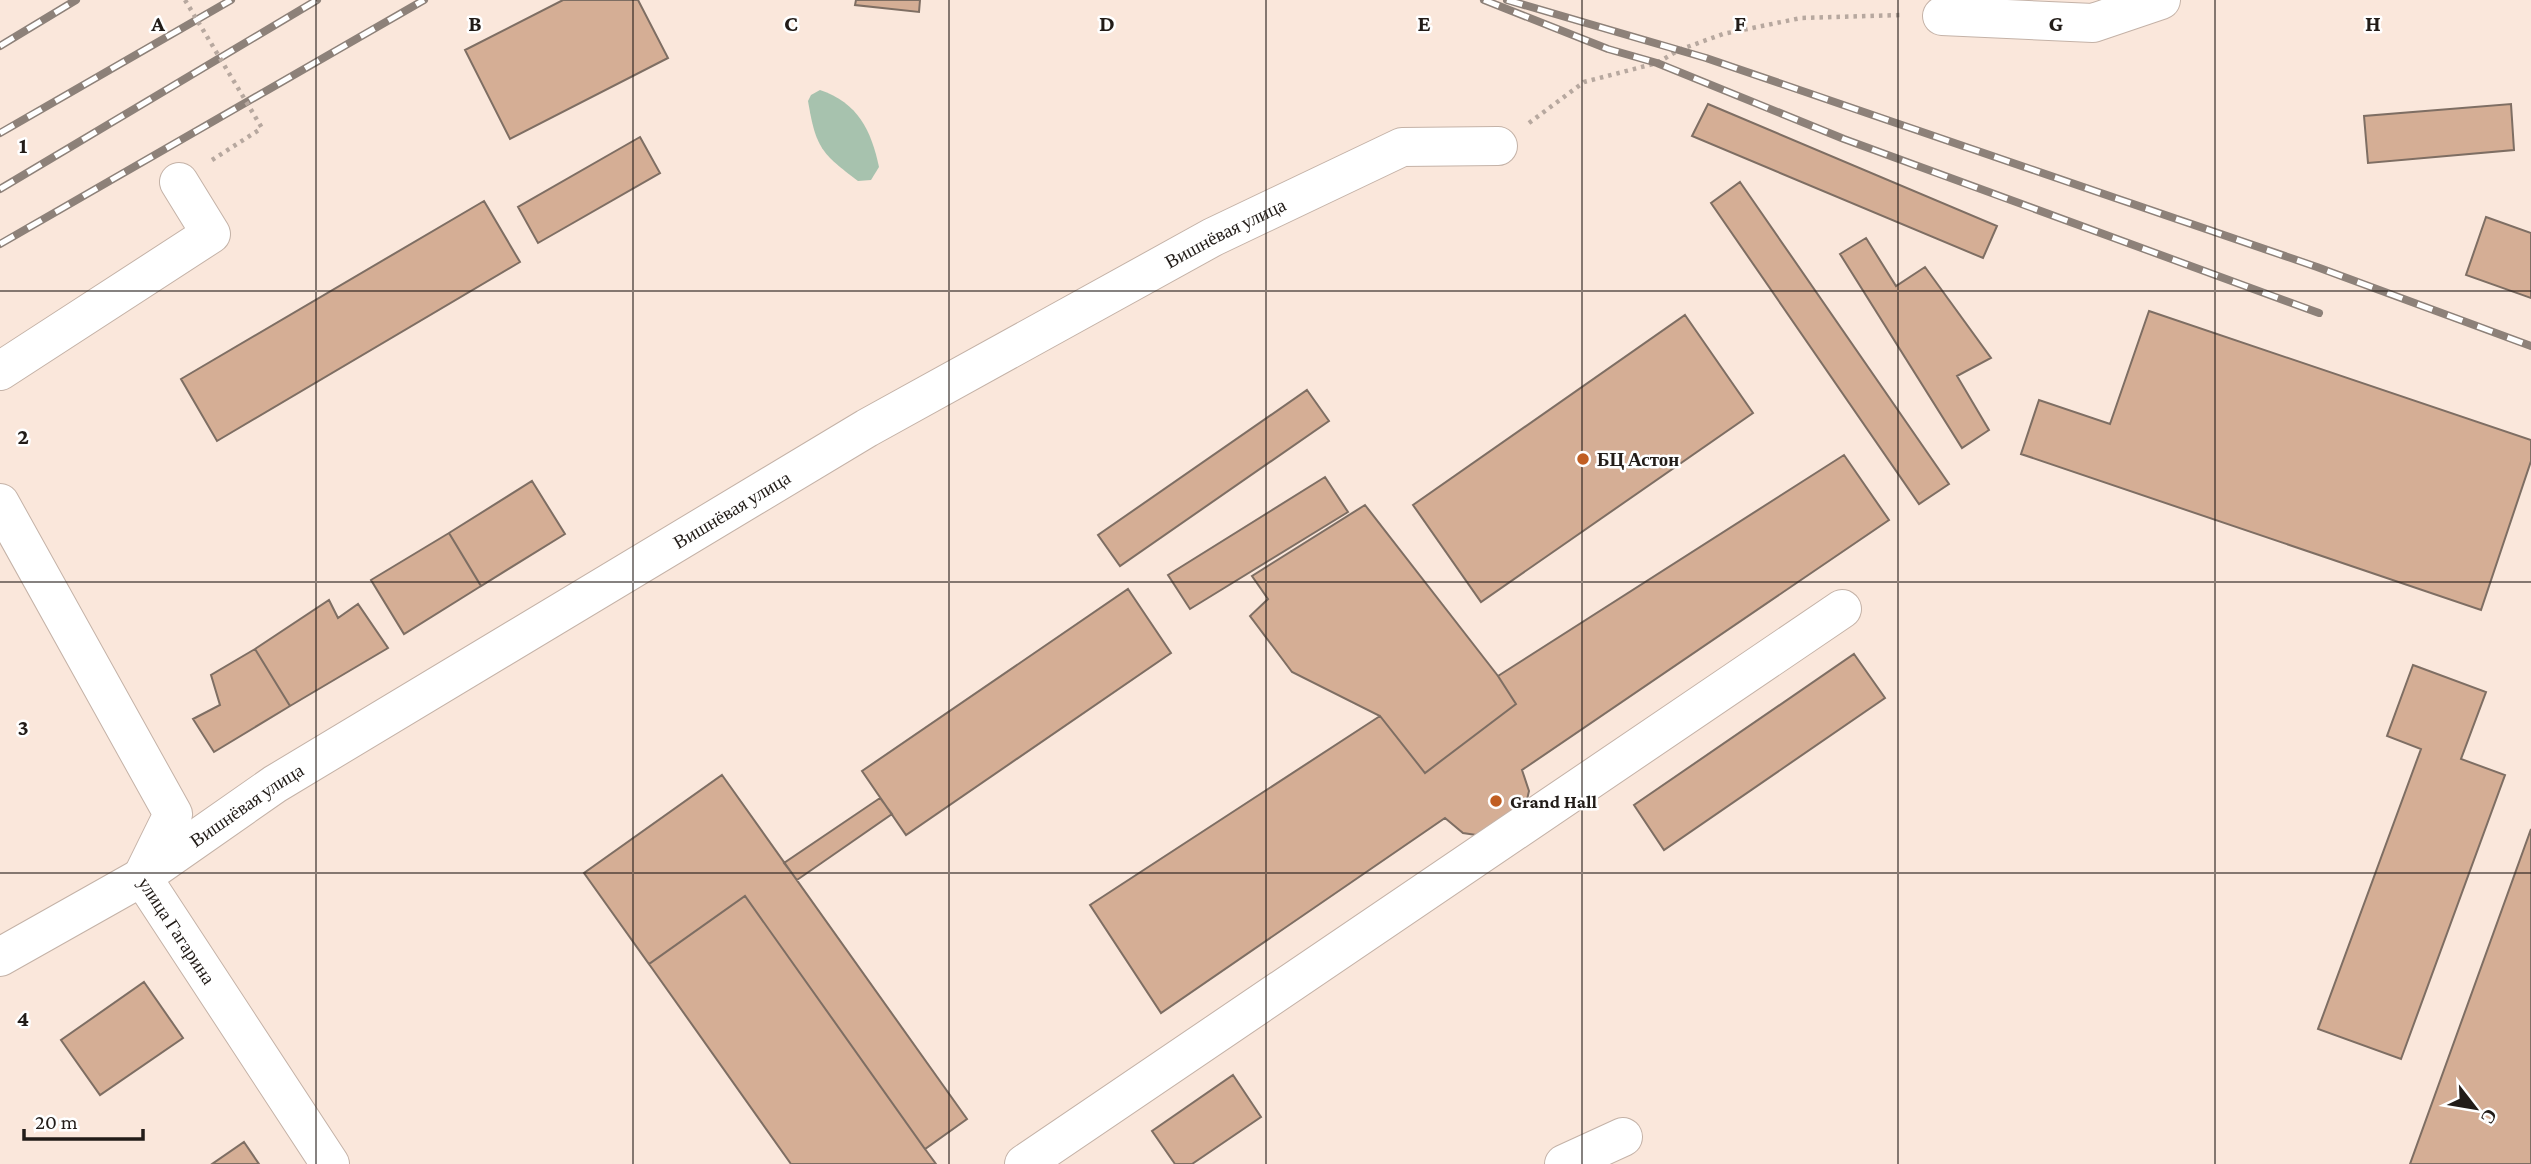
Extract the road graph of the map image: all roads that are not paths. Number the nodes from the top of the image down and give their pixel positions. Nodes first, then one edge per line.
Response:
1 (2158, 0) edge
2 (1942, 16) road end
3 (1498, 146) road end
4 (179, 182) road end
5 (0, 371) edge
6 (0, 503) edge
7 (1842, 610) dead end
8 (142, 877) junction
9 (0, 957) edge
10 (1623, 1137) dead end
11 (330, 1164) edge
12 (1024, 1164) edge
13 (1564, 1164) edge

1 - 2 street
3 - 8 street, Вишнёвая улица
4 - 5 street
6 - 8 street, улица Гагарина
7 - 12 street
8 - 9 street, Вишнёвая улица
8 - 11 street, улица Гагарина
10 - 13 street

